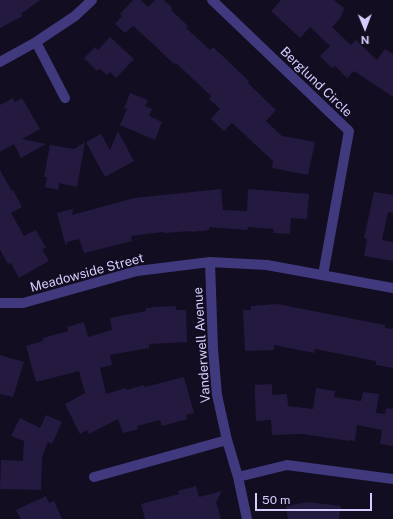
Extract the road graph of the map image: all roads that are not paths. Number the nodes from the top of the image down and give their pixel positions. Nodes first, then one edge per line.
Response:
1 (92, 0) edge
2 (212, 0) edge
3 (36, 42) junction
4 (0, 62) edge
5 (66, 98) dead end
6 (210, 262) junction
7 (323, 274) junction
8 (393, 288) edge
9 (0, 303) edge
10 (227, 440) junction
11 (94, 477) dead end
12 (238, 478) junction
13 (393, 479) edge
14 (247, 519) edge

1 - 3 street
2 - 7 street, Berglund Circle
3 - 4 street
3 - 5 street
6 - 7 street, Meadowside Street
6 - 9 street, Meadowside Street
6 - 10 street, Vanderwell Avenue
7 - 8 street, Meadowside Street
10 - 11 street
10 - 12 street, Vanderwell Avenue
12 - 13 street
12 - 14 street, Vanderwell Avenue

